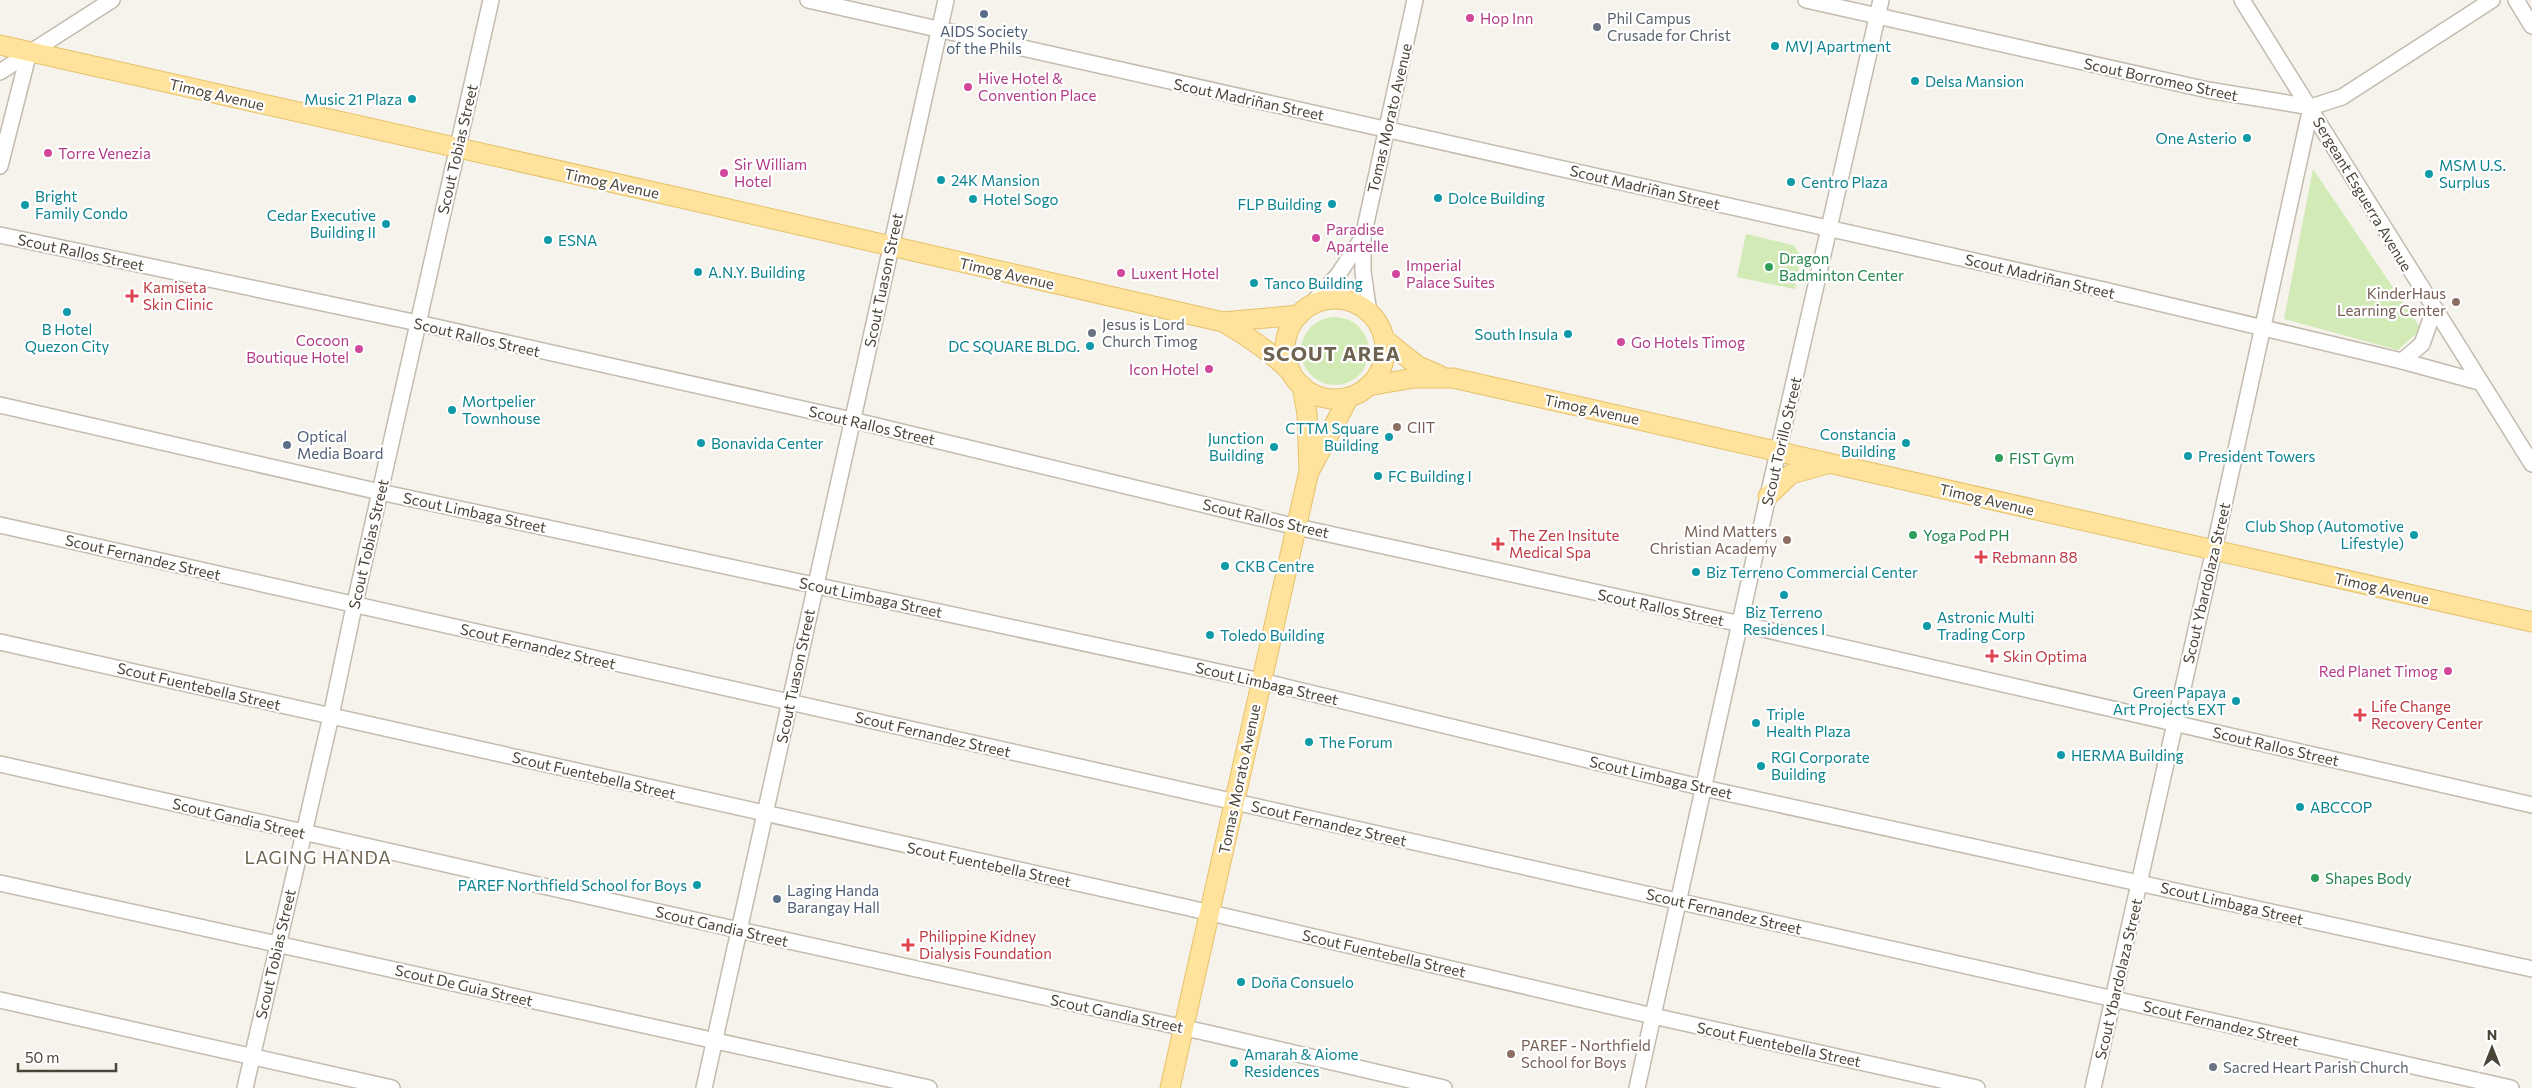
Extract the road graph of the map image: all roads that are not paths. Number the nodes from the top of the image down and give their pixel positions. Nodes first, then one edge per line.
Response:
1 (112, 0) edge
2 (491, 0) edge
3 (808, 0) edge
4 (946, 0) edge
5 (1416, 0) edge
6 (1806, 0) edge
7 (1882, 0) edge
8 (2242, 0) edge
9 (2492, 0) edge
10 (2516, 0) edge
11 (1878, 16) junction
12 (2532, 26) edge
13 (940, 30) junction
14 (0, 45) edge
15 (29, 52) junction
16 (0, 72) edge
17 (2311, 108) junction
18 (1386, 129) junction
19 (2, 144) edge
20 (457, 148) junction
21 (0, 166) edge
22 (1830, 228) junction
23 (0, 235) edge
24 (1363, 237) junction
25 (890, 245) junction
26 (2434, 310) junction
27 (1304, 311) junction
28 (1370, 313) junction
29 (1223, 322) junction
30 (418, 323) junction
31 (2262, 328) junction
32 (1384, 339) junction
33 (2402, 361) junction
34 (1442, 377) junction
35 (1296, 379) junction
36 (2479, 382) junction
37 (1368, 386) junction
38 (1349, 397) junction
39 (0, 404) edge
40 (852, 420) junction
41 (1778, 451) junction
42 (1833, 463) junction
43 (2532, 464) edge
44 (1309, 471) junction
45 (380, 492) junction
46 (1768, 496) junction
47 (0, 525) edge
48 (1297, 527) junction
49 (2214, 550) junction
50 (815, 585) junction
51 (354, 605) junction
52 (2532, 622) edge
53 (1741, 624) junction
54 (0, 642) edge
55 (1261, 681) junction
56 (789, 702) junction
57 (331, 716) junction
58 (2175, 723) junction
59 (0, 764) edge
60 (1704, 788) junction
61 (1235, 801) junction
62 (2532, 805) edge
63 (766, 814) junction
64 (303, 832) junction
65 (2140, 882) junction
66 (0, 883) edge
67 (1680, 900) junction
68 (1210, 913) junction
69 (739, 930) junction
70 (278, 943) junction
71 (2532, 970) edge
72 (0, 1000) edge
73 (2113, 1000) junction
74 (1653, 1016) junction
75 (1184, 1028) junction
76 (714, 1042) junction
77 (252, 1056) junction
78 (245, 1088) edge
79 (392, 1088) edge
80 (704, 1088) edge
81 (929, 1088) edge
82 (1170, 1088) edge
83 (1444, 1088) edge
84 (1637, 1088) edge
85 (1977, 1088) edge
86 (2093, 1088) edge
87 (2511, 1088) edge

1 - 15 street
2 - 20 street, Scout Tobias Street
3 - 13 street, Scout Madriñan Street
4 - 13 street, Scout Tuason Street
5 - 18 street, Tomas Morato Avenue
6 - 11 street, Scout Borromeo Street
7 - 11 street, Scout Torillo Street
8 - 17 street, Sergeant Esguerra Avenue
9 - 17 street, Scout Borromeo Street
10 - 12 street
11 - 17 street, Scout Borromeo Street
11 - 22 street, Scout Torillo Street
13 - 18 street, Scout Madriñan Street
13 - 25 street, Scout Tuason Street
14 - 15 main road, Timog Avenue
15 - 16 street
15 - 19 street
15 - 20 main road, Timog Avenue
17 - 26 street, Sergeant Esguerra Avenue
17 - 31 street, Scout Ybardolaza Street
18 - 22 street, Scout Madriñan Street
18 - 24 street, Tomas Morato Avenue
19 - 21 street
20 - 25 main road, Timog Avenue
20 - 30 street, Scout Tobias Street
22 - 31 street, Scout Madriñan Street
22 - 41 street, Scout Torillo Street
23 - 30 street, Scout Rallos Street
24 - 27 street, Tomas Morato Avenue
24 - 28 street, Tomas Morato Avenue
25 - 29 main road, Timog Avenue
25 - 40 street, Scout Tuason Street
26 - 33 street
26 - 36 street, Sergeant Esguerra Avenue
27 - 28 main road
27 - 29 main road, Timog Avenue
27 - 35 main road
28 - 32 main road
29 - 35 main road, Timog Avenue
30 - 40 street, Scout Rallos Street
30 - 45 street, Scout Tobias Street
31 - 33 street, Scout Madriñan Street
31 - 49 street, Scout Ybardolaza Street
32 - 34 main road, Timog Avenue
32 - 37 main road
33 - 36 street, Scout Madriñan Street
34 - 37 main road, Timog Avenue
34 - 41 main road, Timog Avenue
35 - 38 main road
35 - 44 main road, Tomas Morato Avenue
36 - 43 street, Sergeant Esguerra Avenue
37 - 38 main road
38 - 44 main road, Tomas Morato Avenue
39 - 45 street, Scout Limbaga Street
40 - 48 street, Scout Rallos Street
40 - 50 street, Scout Tuason Street
41 - 42 main road, Timog Avenue
41 - 46 street, Scout Torillo Street
42 - 46 main road
42 - 49 main road, Timog Avenue
44 - 48 main road, Tomas Morato Avenue
45 - 50 street, Scout Limbaga Street
45 - 51 street, Scout Tobias Street
46 - 53 street, Scout Torillo Street
47 - 51 street, Scout Fernandez Street
48 - 53 street, Scout Rallos Street
48 - 55 main road, Tomas Morato Avenue
49 - 52 main road, Timog Avenue
49 - 58 street, Scout Ybardolaza Street
50 - 55 street, Scout Limbaga Street
50 - 56 street, Scout Tuason Street
51 - 56 street, Scout Fernandez Street
51 - 57 street, Scout Tobias Street
53 - 58 street, Scout Rallos Street
53 - 60 street, Scout Torillo Street
54 - 57 street, Scout Fuentebella Street
55 - 60 street, Scout Limbaga Street
55 - 61 main road, Tomas Morato Avenue
56 - 61 street, Scout Fernandez Street
56 - 63 street, Scout Tuason Street
57 - 63 street, Scout Fuentebella Street
57 - 64 street, Scout Tobias Street
58 - 62 street, Scout Rallos Street
58 - 65 street, Scout Ybardolaza Street
59 - 64 street, Scout Gandia Street
60 - 65 street, Scout Limbaga Street
60 - 67 street, Scout Torillo Street
61 - 67 street, Scout Fernandez Street
61 - 68 main road, Tomas Morato Avenue
63 - 68 street, Scout Fuentebella Street
63 - 69 street, Scout Tuason Street
64 - 69 street, Scout Gandia Street
64 - 70 street, Scout Tobias Street
65 - 71 street, Scout Limbaga Street
65 - 73 street, Scout Ybardolaza Street
66 - 70 street, Scout De Guia Street
67 - 73 street, Scout Fernandez Street
67 - 74 street, Scout Torillo Street
68 - 74 street, Scout Fuentebella Street
68 - 75 main road, Tomas Morato Avenue
69 - 75 street, Scout Gandia Street
69 - 76 street, Scout Tuason Street
70 - 76 street, Scout De Guia Street
70 - 77 street, Scout Tobias Street
72 - 77 street
73 - 86 street, Scout Ybardolaza Street
73 - 87 street, Scout Fernandez Street
74 - 84 street, Scout Torillo Street
74 - 85 street, Scout Fuentebella Street
75 - 82 main road, Tomas Morato Avenue
75 - 83 street, Scout Gandia Street
76 - 80 street, Scout Tuason Street
76 - 81 street, Scout De Guia Street
77 - 78 street, Scout Tobias Street
77 - 79 street

